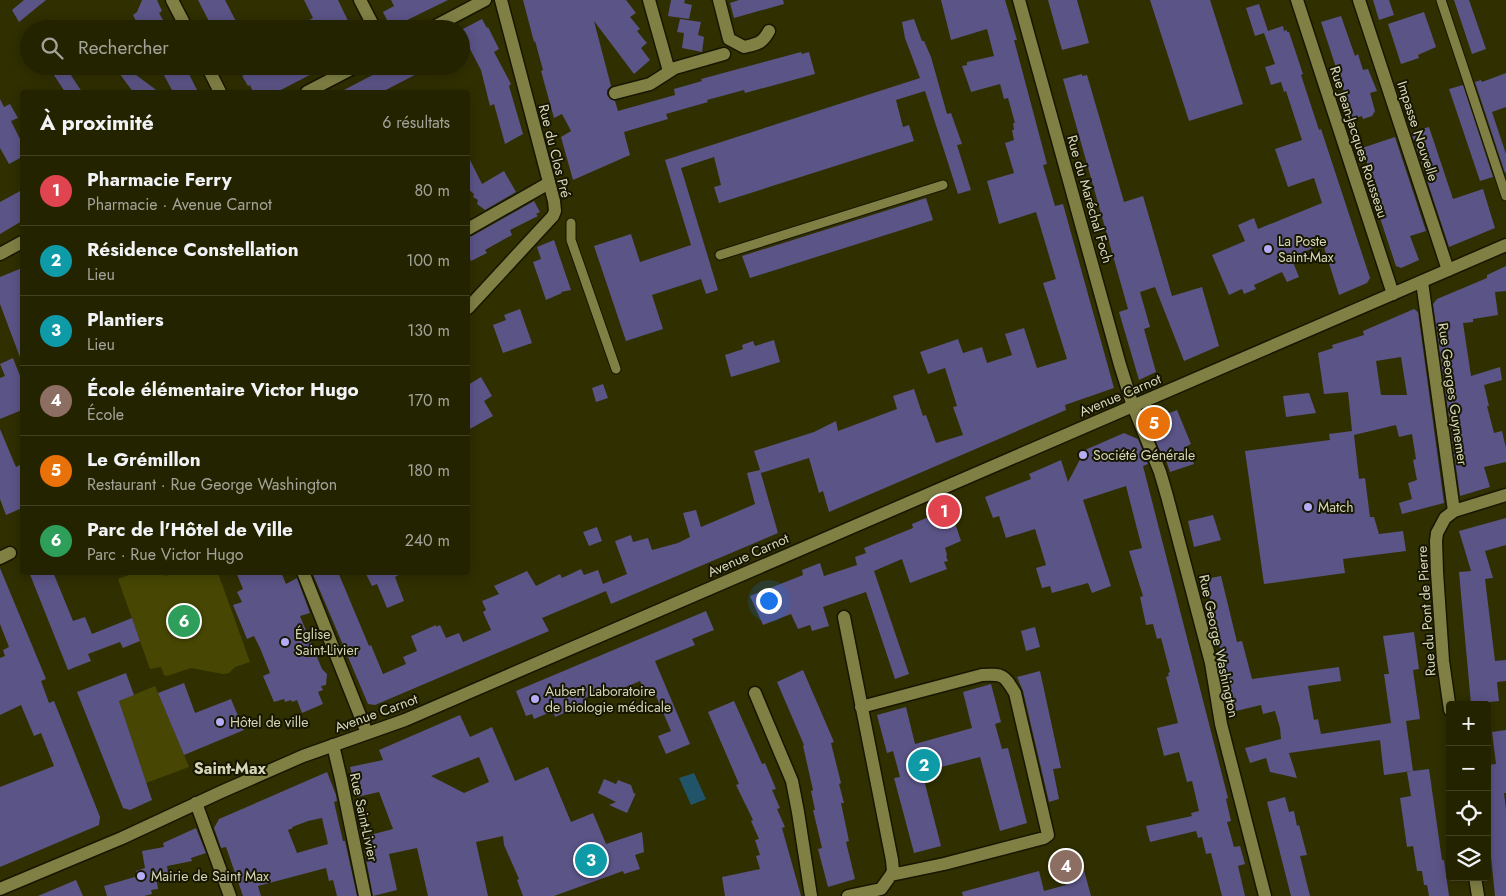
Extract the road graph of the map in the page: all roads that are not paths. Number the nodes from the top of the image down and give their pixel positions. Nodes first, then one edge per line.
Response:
1 (172, 0) edge
2 (360, 0) edge
3 (485, 0) edge
4 (500, 0) edge
5 (649, 0) edge
6 (719, 0) edge
7 (1019, 0) edge
8 (1297, 0) edge
9 (1359, 0) edge
10 (1441, 0) edge
11 (182, 20) edge
12 (370, 20) edge
13 (447, 20) edge
14 (768, 31) dead end
15 (724, 54) dead end
16 (669, 71) junction
17 (212, 75) edge
18 (340, 75) edge
19 (219, 90) edge
20 (311, 90) edge
21 (616, 93) dead end
22 (549, 184) junction
23 (943, 185) dead end
24 (1506, 196) edge
25 (571, 223) dead end
26 (470, 228) edge
27 (20, 243) edge
28 (1506, 245) edge
29 (0, 254) edge
30 (720, 254) dead end
31 (1448, 270) junction
32 (1422, 282) junction
33 (1393, 294) junction
34 (470, 306) edge
35 (616, 370) dead end
36 (1133, 406) junction
37 (1506, 495) edge
38 (1454, 511) junction
39 (304, 575) edge
40 (844, 617) dead end
41 (755, 693) dead end
42 (1449, 701) edge
43 (861, 707) junction
44 (367, 734) junction
45 (333, 745) junction
46 (196, 804) junction
47 (891, 875) junction
48 (1476, 881) edge
49 (0, 889) edge
50 (811, 894) edge
51 (230, 896) edge
52 (365, 896) edge
53 (848, 896) edge
54 (1265, 896) edge
55 (1478, 896) edge

1 - 11 street
2 - 12 street
3 - 13 street
4 - 22 street, Rue du Clos Pré
5 - 16 street
6 - 14 street
7 - 36 street, Rue du Maréchal Foch
8 - 33 street, Rue Jean-Jacques Rousseau
9 - 31 street, Impasse Nouvelle
10 - 24 lane
15 - 16 street
16 - 21 street
17 - 19 street
18 - 20 street
22 - 26 street
22 - 34 street, Rue du Clos Pré
23 - 30 lane
25 - 35 lane
27 - 29 street
28 - 31 street, Avenue Carnot
31 - 32 street, Avenue Carnot
32 - 33 street, Avenue Carnot
32 - 38 street, Rue Georges Guynemer
33 - 36 street, Avenue Carnot
36 - 44 street, Avenue Carnot
36 - 54 street, Rue George Washington
37 - 38 street
38 - 42 street, Rue du Pont de Pierre
39 - 44 street
40 - 43 street
41 - 50 street
43 - 47 street
43 - 47 street
44 - 45 street, Avenue Carnot
45 - 46 street, Avenue Carnot
45 - 52 street, Rue Saint-Livier
46 - 49 street, Avenue Carnot
46 - 51 street
47 - 53 street
48 - 55 street

